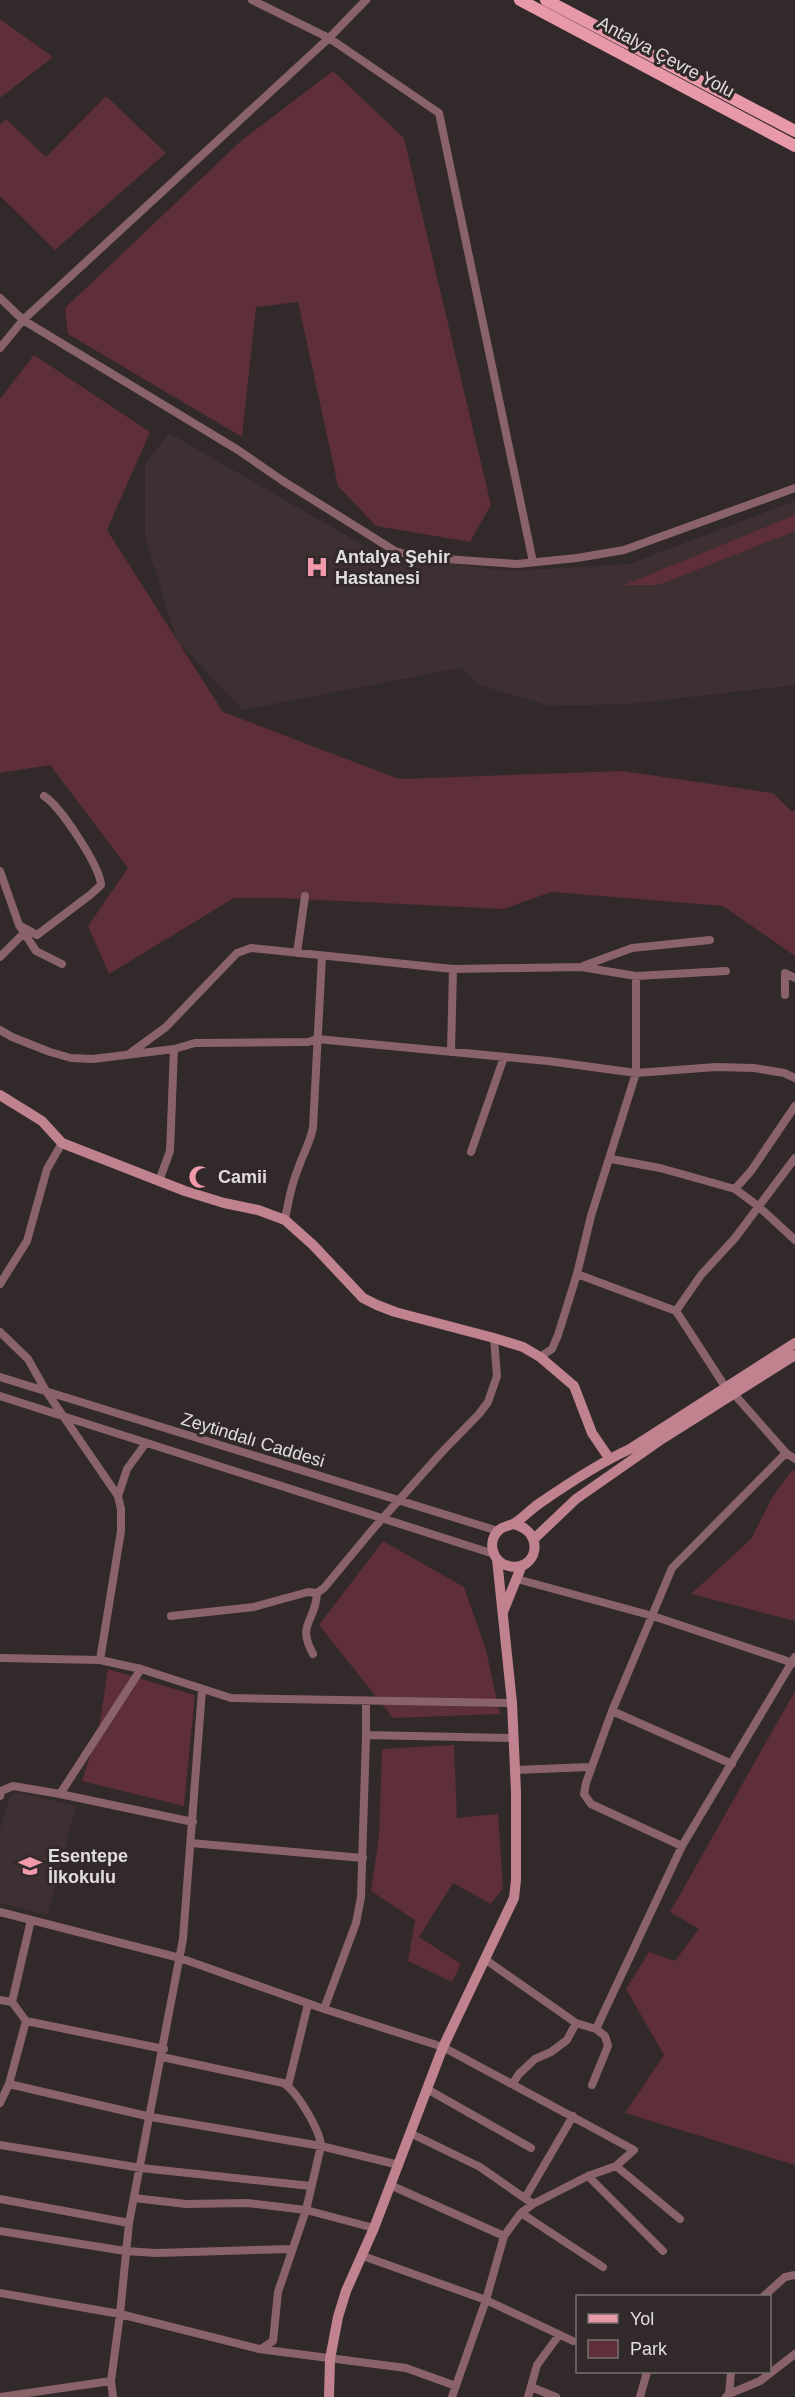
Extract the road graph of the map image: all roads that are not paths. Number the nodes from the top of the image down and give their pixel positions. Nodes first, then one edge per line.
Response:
1 (252, 0) edge
2 (366, 0) edge
3 (520, 0) edge
4 (546, 0) edge
5 (329, 38) junction
6 (795, 131) edge
7 (795, 146) edge
8 (0, 298) edge
9 (23, 320) junction
10 (0, 348) edge
11 (795, 488) edge
12 (533, 562) junction
13 (44, 796) dead end
14 (0, 871) edge
15 (305, 896) dead end
16 (19, 925) junction
17 (24, 933) junction
18 (710, 940) dead end
19 (297, 953) junction
20 (322, 956) junction
21 (0, 957) edge
22 (62, 964) dead end
23 (580, 967) junction
24 (453, 969) junction
25 (726, 971) dead end
26 (636, 976) junction
27 (795, 978) edge
28 (784, 994) dead end
29 (0, 1030) edge
30 (317, 1039) junction
31 (174, 1049) junction
32 (451, 1052) junction
33 (128, 1055) junction
34 (504, 1057) junction
35 (636, 1073) junction
36 (795, 1078) edge
37 (0, 1095) edge
38 (795, 1106) edge
39 (62, 1143) junction
40 (471, 1152) dead end
41 (795, 1158) edge
42 (611, 1159) junction
43 (159, 1181) junction
44 (735, 1189) junction
45 (758, 1206) junction
46 (285, 1220) junction
47 (795, 1240) edge
48 (577, 1274) junction
49 (0, 1284) edge
50 (676, 1311) junction
51 (0, 1332) edge
52 (494, 1338) junction
53 (795, 1343) edge
54 (795, 1355) edge
55 (540, 1357) junction
56 (0, 1377) edge
57 (46, 1391) junction
58 (730, 1391) junction
59 (0, 1396) edge
60 (63, 1416) junction
61 (146, 1443) junction
62 (786, 1454) junction
63 (609, 1458) junction
64 (795, 1459) edge
65 (118, 1496) junction
66 (398, 1502) junction
67 (382, 1519) junction
68 (513, 1524) junction
69 (498, 1531) junction
70 (534, 1539) junction
71 (495, 1557) junction
72 (522, 1565) junction
73 (517, 1580) junction
74 (317, 1593) junction
75 (503, 1612) junction
76 (171, 1616) dead end
77 (653, 1616) junction
78 (313, 1654) dead end
79 (0, 1658) edge
80 (100, 1660) junction
81 (794, 1660) edge
82 (141, 1669) junction
83 (202, 1690) junction
84 (366, 1702) junction
85 (512, 1703) junction
86 (612, 1711) junction
87 (366, 1735) junction
88 (514, 1738) junction
89 (732, 1764) junction
90 (590, 1767) junction
91 (515, 1770) junction
92 (60, 1794) junction
93 (0, 1796) edge
94 (193, 1822) junction
95 (191, 1843) junction
96 (682, 1846) junction
97 (363, 1858) junction
98 (0, 1912) edge
99 (31, 1920) junction
100 (180, 1958) junction
101 (486, 1960) junction
102 (0, 2000) edge
103 (12, 2002) junction
104 (308, 2004) junction
105 (324, 2009) junction
106 (26, 2021) junction
107 (576, 2023) junction
108 (596, 2029) junction
109 (443, 2047) junction
110 (164, 2049) junction
111 (162, 2057) junction
112 (9, 2084) junction
113 (513, 2084) junction
114 (592, 2085) dead end
115 (288, 2086) junction
116 (427, 2089) junction
117 (0, 2103) edge
118 (573, 2116) junction
119 (151, 2117) junction
120 (410, 2133) junction
121 (0, 2145) edge
122 (321, 2146) junction
123 (531, 2148) dead end
124 (399, 2164) junction
125 (616, 2166) junction
126 (141, 2168) junction
127 (588, 2176) junction
128 (390, 2185) junction
129 (311, 2186) junction
130 (134, 2198) junction
131 (525, 2198) junction
132 (0, 2199) edge
133 (532, 2204) junction
134 (306, 2210) junction
135 (521, 2213) junction
136 (680, 2219) dead end
137 (129, 2223) junction
138 (374, 2228) junction
139 (0, 2231) edge
140 (504, 2236) junction
141 (291, 2249) junction
142 (125, 2251) junction
143 (663, 2251) dead end
144 (363, 2256) junction
145 (603, 2267) dead end
146 (795, 2275) edge
147 (0, 2293) edge
148 (765, 2295) edge
149 (486, 2300) junction
150 (120, 2314) junction
151 (559, 2335) junction
152 (573, 2341) dead end
153 (259, 2349) junction
154 (795, 2354) edge
155 (330, 2359) junction
156 (647, 2373) edge
157 (731, 2373) edge
158 (770, 2373) edge
159 (771, 2373) edge
160 (111, 2381) junction
161 (456, 2386) junction
162 (531, 2387) junction
163 (728, 2395) edge
164 (0, 2397) edge
165 (113, 2397) edge
166 (329, 2397) edge
167 (452, 2397) edge
168 (528, 2397) edge
169 (556, 2397) edge
170 (640, 2397) edge

1 - 5 street
2 - 5 street
3 - 7 main road, Antalya Çevre Yolu
4 - 6 main road, Antalya Çevre Yolu
5 - 9 street
5 - 12 street
8 - 9 street
9 - 10 street
9 - 12 street
11 - 12 street
13 - 16 street
14 - 16 street
15 - 19 street
16 - 17 street
17 - 21 street
17 - 22 street
18 - 23 street
19 - 20 street
19 - 33 street
20 - 24 street
20 - 30 street
23 - 24 street
23 - 26 street
24 - 32 street
25 - 26 street
26 - 35 street
27 - 28 street
29 - 33 street
30 - 31 street
30 - 32 street
30 - 46 street
31 - 33 street
31 - 43 street
32 - 34 street
34 - 35 street
34 - 40 street
35 - 36 street
35 - 42 street
37 - 39 street
38 - 44 street
39 - 43 street
39 - 49 street
41 - 45 street
42 - 44 street
42 - 48 street
43 - 46 street
44 - 45 street
45 - 47 street
45 - 50 street
46 - 52 street
48 - 50 street
48 - 55 street
50 - 58 street
51 - 57 street
52 - 55 street
52 - 66 street
53 - 58 street
54 - 58 street
55 - 63 street
56 - 57 street, Zeytindalı Caddesi
57 - 60 street
57 - 66 street, Zeytindalı Caddesi
58 - 62 street
58 - 63 street
58 - 70 street
59 - 60 street
60 - 61 street
60 - 65 street
61 - 65 street
61 - 67 street
62 - 64 street
62 - 77 street
63 - 68 street
65 - 80 street
66 - 67 street
66 - 69 street, Zeytindalı Caddesi
67 - 71 street
67 - 74 street
68 - 69 street
68 - 70 street
69 - 71 street
70 - 72 street
71 - 72 street
71 - 75 street
72 - 73 street
73 - 75 street
73 - 77 street
74 - 76 street
74 - 78 street
75 - 85 street
77 - 81 street
77 - 86 street
79 - 80 street
80 - 82 street
81 - 89 street
82 - 83 street
82 - 92 street
83 - 84 street
83 - 94 street
84 - 85 street
84 - 87 street
85 - 88 street
86 - 89 street
86 - 90 street
87 - 88 street
87 - 97 street
88 - 91 street
89 - 96 street
90 - 91 street
90 - 96 street
91 - 101 street
92 - 93 street
92 - 94 street
94 - 95 street
95 - 97 street
95 - 100 street
96 - 108 street
97 - 105 street
98 - 99 street
99 - 100 street
99 - 103 street
100 - 104 street
100 - 110 street
101 - 107 street
101 - 109 street
102 - 103 street
103 - 106 street
104 - 105 street
104 - 115 street
105 - 109 street
106 - 110 street
106 - 112 street
107 - 108 street
107 - 113 street
108 - 114 street
109 - 113 street
109 - 116 street
110 - 111 street
111 - 115 street
111 - 119 street
112 - 117 street
112 - 119 street
113 - 118 street
115 - 122 street
116 - 120 street
116 - 123 street
118 - 125 street
118 - 131 street
119 - 122 street
119 - 126 street
120 - 124 street
120 - 131 street
121 - 126 street
122 - 124 street
122 - 129 street
124 - 128 street
125 - 127 street
125 - 136 street
126 - 129 street
126 - 130 street
127 - 133 street
127 - 143 street
128 - 138 street
128 - 140 street
129 - 134 street
130 - 134 street
130 - 137 street
131 - 133 street
132 - 137 street
133 - 135 street
134 - 138 street
134 - 141 street
135 - 140 street
135 - 145 street
137 - 142 street
138 - 144 street
139 - 142 street
140 - 149 street
141 - 142 street
141 - 153 street
142 - 150 street
144 - 149 street
144 - 155 street
146 - 148 street
147 - 150 street
149 - 151 street
149 - 161 street
150 - 153 street
150 - 160 street
151 - 152 street
151 - 162 street
153 - 155 street
154 - 159 street
155 - 161 street
155 - 166 street
156 - 170 street
157 - 163 street
158 - 163 street
160 - 164 street
160 - 165 street
161 - 167 street
162 - 168 street
162 - 169 street

